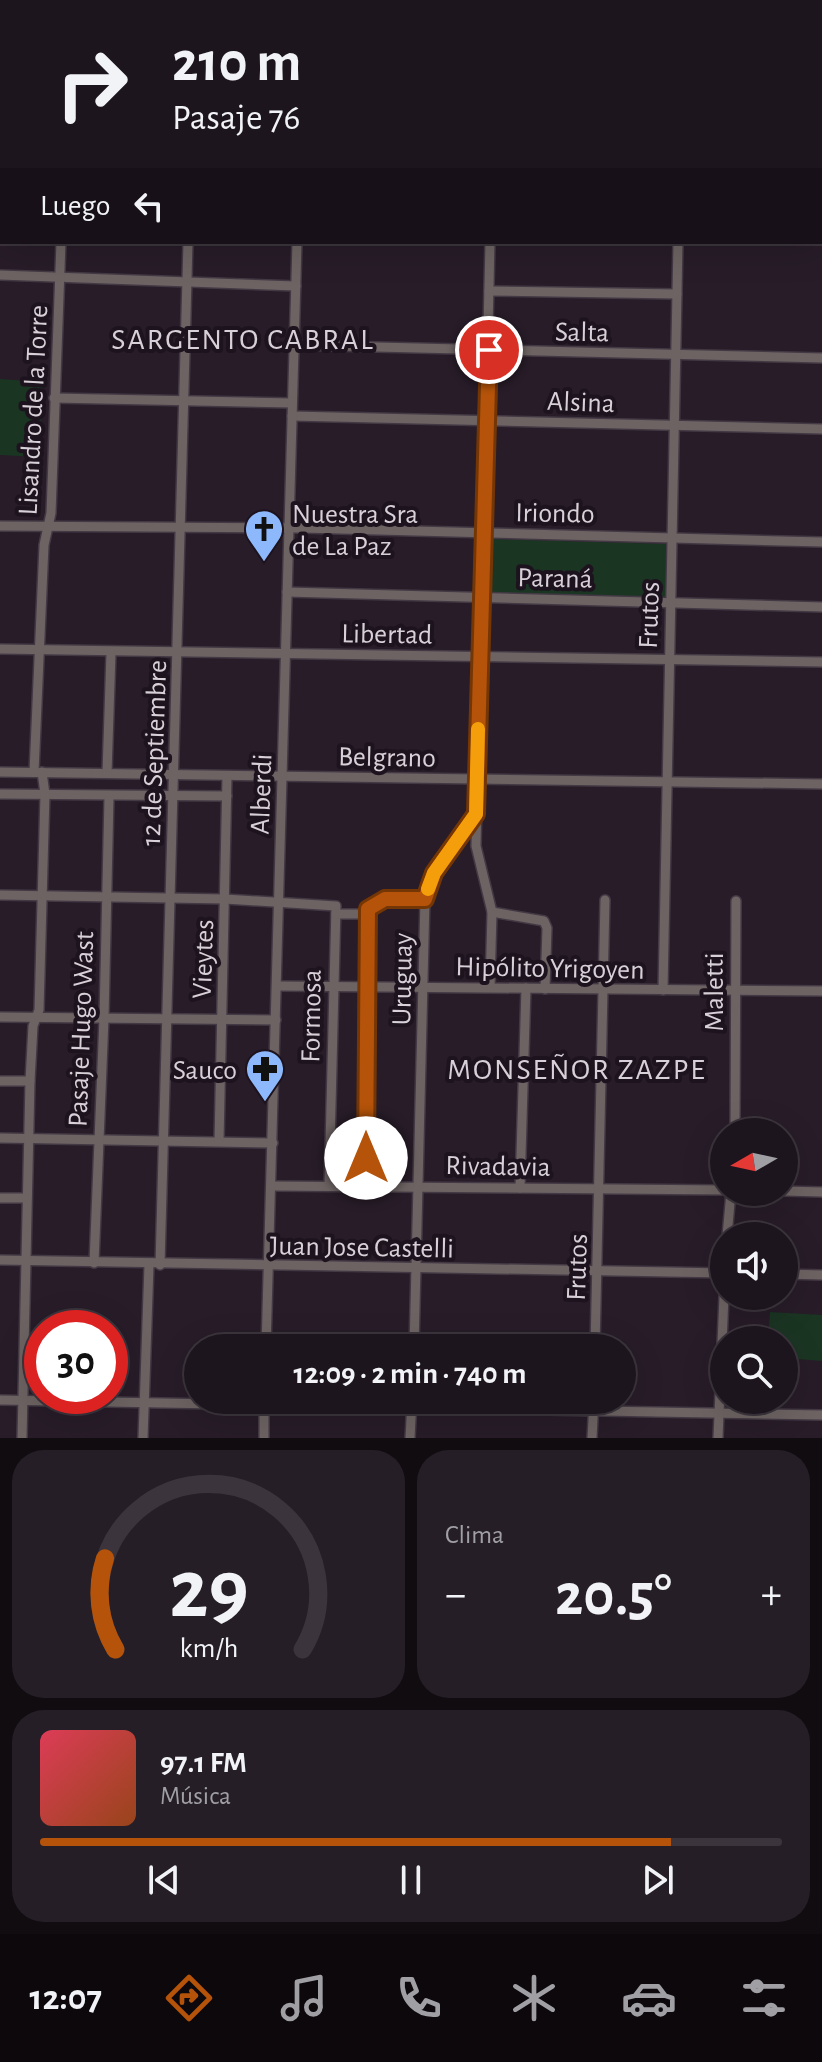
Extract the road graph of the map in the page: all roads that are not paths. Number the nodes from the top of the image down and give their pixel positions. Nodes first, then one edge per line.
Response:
1 (61, 244) edge
2 (188, 244) edge
3 (297, 244) edge
4 (490, 244) edge
5 (678, 244) edge
6 (0, 275) edge
7 (60, 278) junction
8 (186, 284) junction
9 (296, 286) junction
10 (489, 291) junction
11 (677, 294) junction
12 (294, 345) junction
13 (489, 350) junction
14 (677, 355) junction
15 (822, 358) edge
16 (54, 398) junction
17 (185, 401) junction
18 (292, 403) junction
19 (292, 416) junction
20 (487, 420) junction
21 (676, 426) junction
22 (822, 429) edge
23 (0, 526) edge
24 (49, 527) junction
25 (181, 529) junction
26 (289, 530) junction
27 (483, 532) junction
28 (672, 537) junction
29 (822, 542) edge
30 (287, 592) junction
31 (481, 598) junction
32 (670, 602) junction
33 (822, 607) edge
34 (0, 649) edge
35 (39, 651) junction
36 (111, 653) junction
37 (179, 654) junction
38 (286, 654) junction
39 (479, 656) junction
40 (669, 658) junction
41 (822, 662) edge
42 (0, 772) edge
43 (38, 772) junction
44 (107, 773) junction
45 (173, 776) junction
46 (282, 776) junction
47 (227, 777) junction
48 (478, 780) junction
49 (666, 783) junction
50 (822, 784) edge
51 (0, 794) edge
52 (45, 794) junction
53 (173, 796) junction
54 (227, 796) junction
55 (109, 797) junction
56 (476, 814) junction
57 (0, 895) edge
58 (43, 897) junction
59 (107, 897) junction
60 (171, 899) junction
61 (225, 899) junction
62 (425, 899) junction
63 (605, 900) dead end
64 (279, 901) junction
65 (736, 901) dead end
66 (492, 912) junction
67 (336, 914) junction
68 (367, 914) junction
69 (278, 986) junction
70 (333, 987) junction
71 (367, 987) junction
72 (490, 987) junction
73 (423, 988) junction
74 (526, 988) junction
75 (545, 989) junction
76 (606, 990) junction
77 (663, 990) junction
78 (734, 990) junction
79 (822, 991) edge
80 (0, 1017) edge
81 (36, 1018) junction
82 (104, 1018) junction
83 (169, 1018) junction
84 (222, 1019) junction
85 (276, 1020) junction
86 (0, 1081) edge
87 (30, 1081) junction
88 (735, 1118) edge
89 (0, 1138) edge
90 (28, 1138) junction
91 (97, 1139) junction
92 (165, 1141) junction
93 (219, 1141) junction
94 (273, 1143) junction
95 (272, 1186) junction
96 (329, 1186) junction
97 (365, 1186) junction
98 (419, 1186) junction
99 (520, 1188) junction
100 (600, 1189) junction
101 (710, 1190) edge
102 (798, 1191) edge
103 (822, 1192) edge
104 (0, 1198) edge
105 (26, 1198) junction
106 (0, 1260) edge
107 (27, 1260) junction
108 (94, 1263) junction
109 (149, 1265) junction
110 (160, 1265) junction
111 (269, 1267) junction
112 (417, 1269) junction
113 (597, 1270) junction
114 (710, 1273) edge
115 (798, 1274) edge
116 (822, 1275) edge
117 (267, 1334) edge
118 (415, 1334) edge
119 (595, 1334) edge
120 (0, 1400) edge
121 (23, 1400) junction
122 (144, 1403) junction
123 (184, 1403) edge
124 (636, 1407) edge
125 (710, 1411) edge
126 (264, 1414) edge
127 (411, 1414) edge
128 (593, 1414) edge
129 (719, 1414) edge
130 (788, 1414) edge
131 (822, 1415) edge
132 (22, 1438) edge
133 (143, 1438) edge
134 (264, 1438) edge
135 (410, 1438) edge
136 (592, 1438) edge
137 (718, 1438) edge

1 - 7 street, Lisandro de la Torre
2 - 8 street, 12 de Septiembre
3 - 9 street, Alberdi
4 - 10 street
5 - 11 street, Frutos
6 - 7 street
7 - 8 street
7 - 16 street, Lisandro de la Torre
8 - 9 street
8 - 17 street, 12 de Septiembre
9 - 12 street, Alberdi
10 - 11 street
10 - 13 street
11 - 14 street, Frutos
12 - 13 street, Salta
12 - 18 street, Alberdi
13 - 14 street, Salta
13 - 20 street
14 - 15 street, Salta
14 - 21 street, Frutos
16 - 17 street
16 - 24 street, Lisandro de la Torre
17 - 18 street
17 - 25 street, 12 de Septiembre
18 - 19 street, Alberdi
19 - 20 street, Alsina
19 - 26 street, Alberdi
20 - 21 street, Alsina
20 - 27 street
21 - 22 street, Alsina
21 - 28 street, Frutos
23 - 24 street, Iriondo
24 - 25 street, Iriondo
24 - 35 street, Lisandro de la Torre
25 - 26 street, Iriondo
25 - 37 street, 12 de Septiembre
26 - 27 street, Iriondo
26 - 30 street, Alberdi
27 - 28 street, Iriondo
27 - 31 street
28 - 29 street, Iriondo
28 - 32 street, Frutos
30 - 31 street, Paraná
30 - 38 street, Alberdi
31 - 32 street, Paraná
31 - 39 street
32 - 33 street, Paraná
32 - 40 street, Frutos
34 - 35 street, Libertad
35 - 36 street, Libertad
35 - 43 street, Lisandro de la Torre
36 - 37 street, Libertad
36 - 44 street
37 - 38 street, Libertad
37 - 45 street, 12 de Septiembre
38 - 39 street, Libertad
38 - 46 street, Alberdi
39 - 40 street, Libertad
39 - 48 street
40 - 41 street, Libertad
40 - 49 street, Frutos
42 - 43 street, Belgrano
43 - 44 street, Belgrano
43 - 52 street, Lisandro de la Torre
44 - 45 street, Belgrano
45 - 47 street, Belgrano
45 - 53 street, 12 de Septiembre
46 - 47 street, Belgrano
46 - 48 street, Belgrano
46 - 64 street, Alberdi
47 - 54 street, Vieytes
48 - 49 street, Belgrano
48 - 56 street
49 - 50 street, Belgrano
49 - 77 street, Frutos
51 - 52 street
52 - 55 street
52 - 58 street, Lisandro de la Torre
53 - 54 street
53 - 55 street
53 - 60 street, 12 de Septiembre
54 - 61 street, Vieytes
55 - 59 street, Pasaje Hugo Wast
56 - 62 street, Uruguay
56 - 66 street
57 - 58 street
58 - 59 street
58 - 81 street, Lisandro de la Torre
59 - 60 street
59 - 82 street, Pasaje Hugo Wast
60 - 61 street
60 - 83 street, 12 de Septiembre
61 - 64 street
61 - 84 street, Vieytes
62 - 68 street
62 - 73 street, Uruguay
63 - 76 street, Frutos
64 - 67 street
64 - 69 street, Alberdi
65 - 78 street, Maletti
66 - 72 street
66 - 75 street
67 - 68 street
67 - 70 street, Formosa
68 - 71 street
69 - 70 street, Hipólito Yrigoyen
69 - 85 street, Alberdi
70 - 71 street, Hipólito Yrigoyen
70 - 96 street, Formosa
71 - 73 street, Hipólito Yrigoyen
71 - 97 street
72 - 73 street, Hipólito Yrigoyen
72 - 74 street, Hipólito Yrigoyen
73 - 98 street, Uruguay
74 - 75 street, Hipólito Yrigoyen
74 - 99 street
75 - 76 street, Hipólito Yrigoyen
76 - 77 street, Hipólito Yrigoyen
76 - 100 street, Frutos
77 - 78 street, Hipólito Yrigoyen
78 - 79 street, Hipólito Yrigoyen
78 - 88 street, Maletti
80 - 81 street
81 - 82 street
81 - 87 street, Lisandro de la Torre
82 - 83 street
82 - 91 street, Pasaje Hugo Wast
83 - 84 street
83 - 92 street, 12 de Septiembre
84 - 85 street
84 - 93 street, Vieytes
85 - 94 street, Alberdi
86 - 87 street
87 - 90 street, Lisandro de la Torre
89 - 90 street
90 - 91 street
90 - 105 street, Lisandro de la Torre
91 - 92 street
91 - 108 street, Pasaje Hugo Wast
92 - 93 street
92 - 110 street, 12 de Septiembre
93 - 94 street
94 - 95 street, Alberdi
95 - 96 street, Rivadavia
95 - 111 street, Alberdi
96 - 97 street, Rivadavia
97 - 98 street, Rivadavia
98 - 99 street, Rivadavia
98 - 112 street, Uruguay
99 - 100 street, Rivadavia
100 - 101 street, Rivadavia
100 - 113 street, Frutos
102 - 103 street
104 - 105 street
105 - 107 street, Lisandro de la Torre
106 - 107 street, Juan Jose Castelli
107 - 108 street, Juan Jose Castelli
107 - 121 street, Lisandro de la Torre
108 - 109 street, Juan Jose Castelli
109 - 110 street, Juan Jose Castelli
109 - 122 street
110 - 111 street, Juan Jose Castelli
111 - 112 street, Juan Jose Castelli
111 - 117 street, Alberdi
112 - 113 street, Juan Jose Castelli
112 - 118 street, Uruguay
113 - 114 street, Juan Jose Castelli
113 - 119 street, Frutos
115 - 116 street
120 - 121 street
121 - 122 street
121 - 132 street, Lisandro de la Torre
122 - 123 street
122 - 133 street
124 - 125 street
126 - 134 street
127 - 135 street
128 - 136 street
129 - 137 street
130 - 131 street

